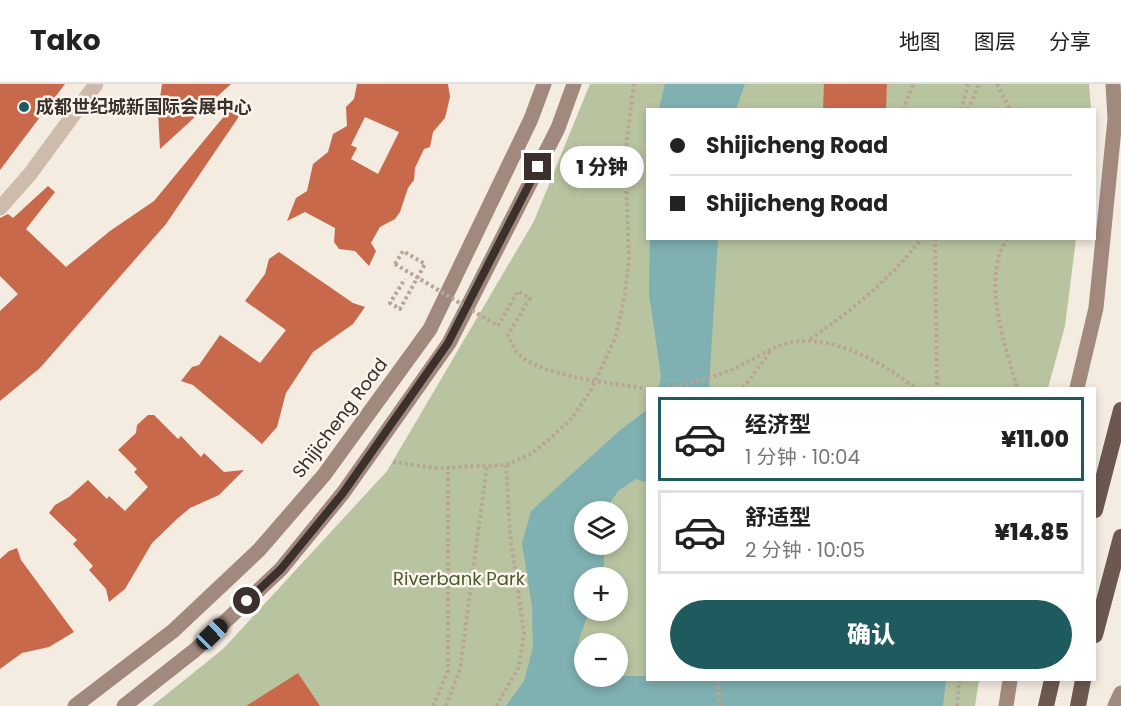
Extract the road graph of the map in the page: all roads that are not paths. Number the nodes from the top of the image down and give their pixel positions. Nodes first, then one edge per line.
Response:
1 (96, 84) edge
2 (544, 84) edge
3 (574, 84) edge
4 (1113, 84) edge
5 (0, 208) edge
6 (1077, 387) edge
7 (1121, 410) edge
8 (1096, 506) edge
9 (1121, 537) edge
10 (1096, 631) edge
11 (1010, 681) edge
12 (1052, 681) edge
13 (1083, 681) edge
14 (1121, 693) edge
15 (75, 706) edge
16 (123, 706) edge
17 (1006, 706) edge
18 (1046, 706) edge
19 (1078, 706) edge
20 (1115, 706) edge

1 - 5 street
2 - 15 main road, Shijicheng Road
3 - 16 main road
4 - 6 main road
7 - 8 highway
9 - 10 highway
11 - 17 main road
12 - 18 highway
13 - 19 highway
14 - 20 main road

